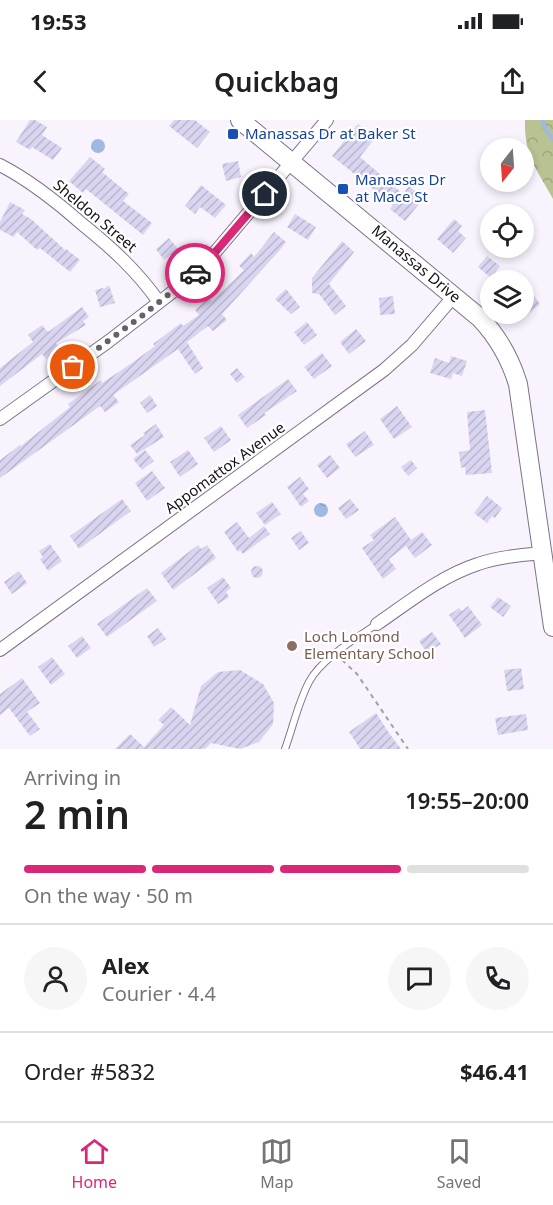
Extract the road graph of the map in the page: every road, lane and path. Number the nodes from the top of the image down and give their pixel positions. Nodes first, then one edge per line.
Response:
1 (240, 120) edge
2 (327, 120) edge
3 (292, 162) junction
4 (0, 165) edge
5 (454, 296) junction
6 (159, 302) junction
7 (0, 419) edge
8 (542, 553) junction
9 (377, 624) joint
10 (553, 627) edge
11 (0, 650) edge
12 (337, 653) junction
13 (285, 747) edge
14 (408, 749) edge

1 - 3 main road, Manassas Drive
2 - 3 street
3 - 5 main road, Manassas Drive
3 - 6 street
4 - 6 street, Sheldon Street
5 - 8 main road, Manassas Drive
5 - 11 street, Appomattox Avenue
6 - 7 street
8 - 9 street
8 - 10 main road, Manassas Drive
9 - 12 lane
12 - 13 lane
12 - 14 path

